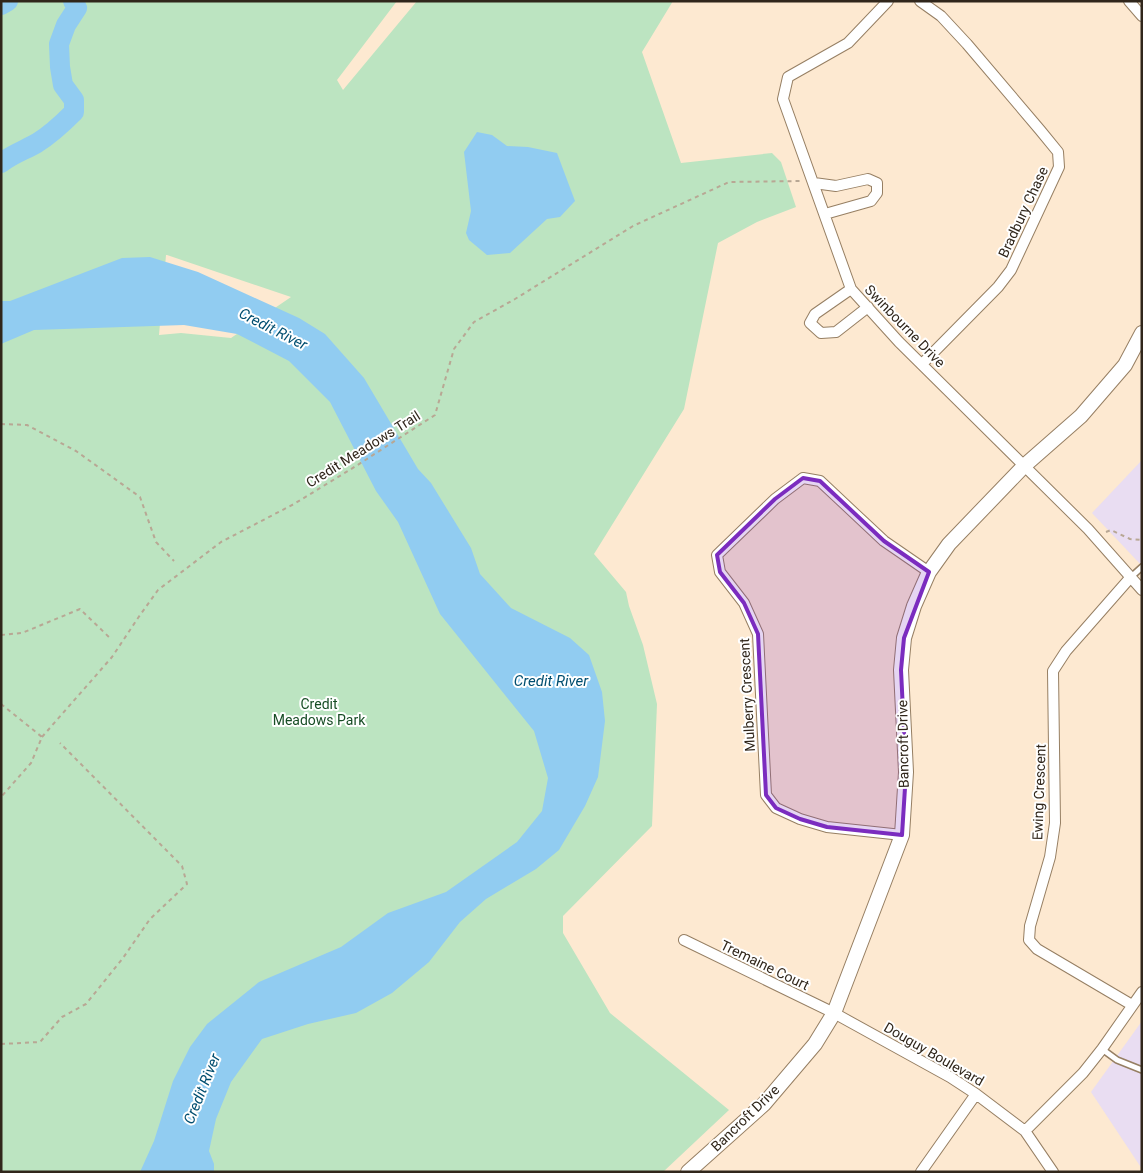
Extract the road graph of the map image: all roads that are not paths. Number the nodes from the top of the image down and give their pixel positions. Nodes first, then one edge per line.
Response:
1 (888, 1) edge
2 (920, 1) edge
3 (1129, 1) edge
4 (1142, 16) edge
5 (814, 183) junction
6 (825, 214) junction
7 (851, 289) junction
8 (868, 307) junction
9 (1142, 333) edge
10 (922, 364) junction
11 (1024, 466) junction
12 (1142, 567) edge
13 (929, 572) junction
14 (1130, 578) junction
15 (1142, 590) edge
16 (902, 835) junction
17 (684, 940) dead end
18 (1142, 992) edge
19 (1132, 1005) junction
20 (834, 1013) junction
21 (1102, 1049) junction
22 (1142, 1070) edge
23 (976, 1094) junction
24 (1025, 1131) junction
25 (688, 1172) edge
26 (922, 1172) edge
27 (1053, 1172) edge

1 - 5 street, Swinbourne Drive
2 - 10 street, Bradbury Chase
3 - 4 street
5 - 6 street, Swinbourne Drive
5 - 6 street
6 - 7 street, Swinbourne Drive
7 - 8 street, Swinbourne Drive
7 - 8 street
8 - 10 street, Swinbourne Drive
9 - 11 street, Bancroft Drive
10 - 11 street, Swinbourne Drive
11 - 13 street, Bancroft Drive
11 - 14 street, Swinbourne Drive
12 - 14 lane
13 - 16 street, Bancroft Drive
13 - 16 street, Mulberry Crescent
14 - 15 street, Swinbourne Drive
14 - 19 street, Ewing Crescent
16 - 20 street, Bancroft Drive
17 - 20 street, Tremaine Court
18 - 19 street
19 - 21 street
20 - 23 street, Douguy Boulevard
20 - 25 street, Bancroft Drive
21 - 22 lane
21 - 24 street
23 - 24 street, Douguy Boulevard
23 - 26 street
24 - 27 street, Douguy Boulevard

